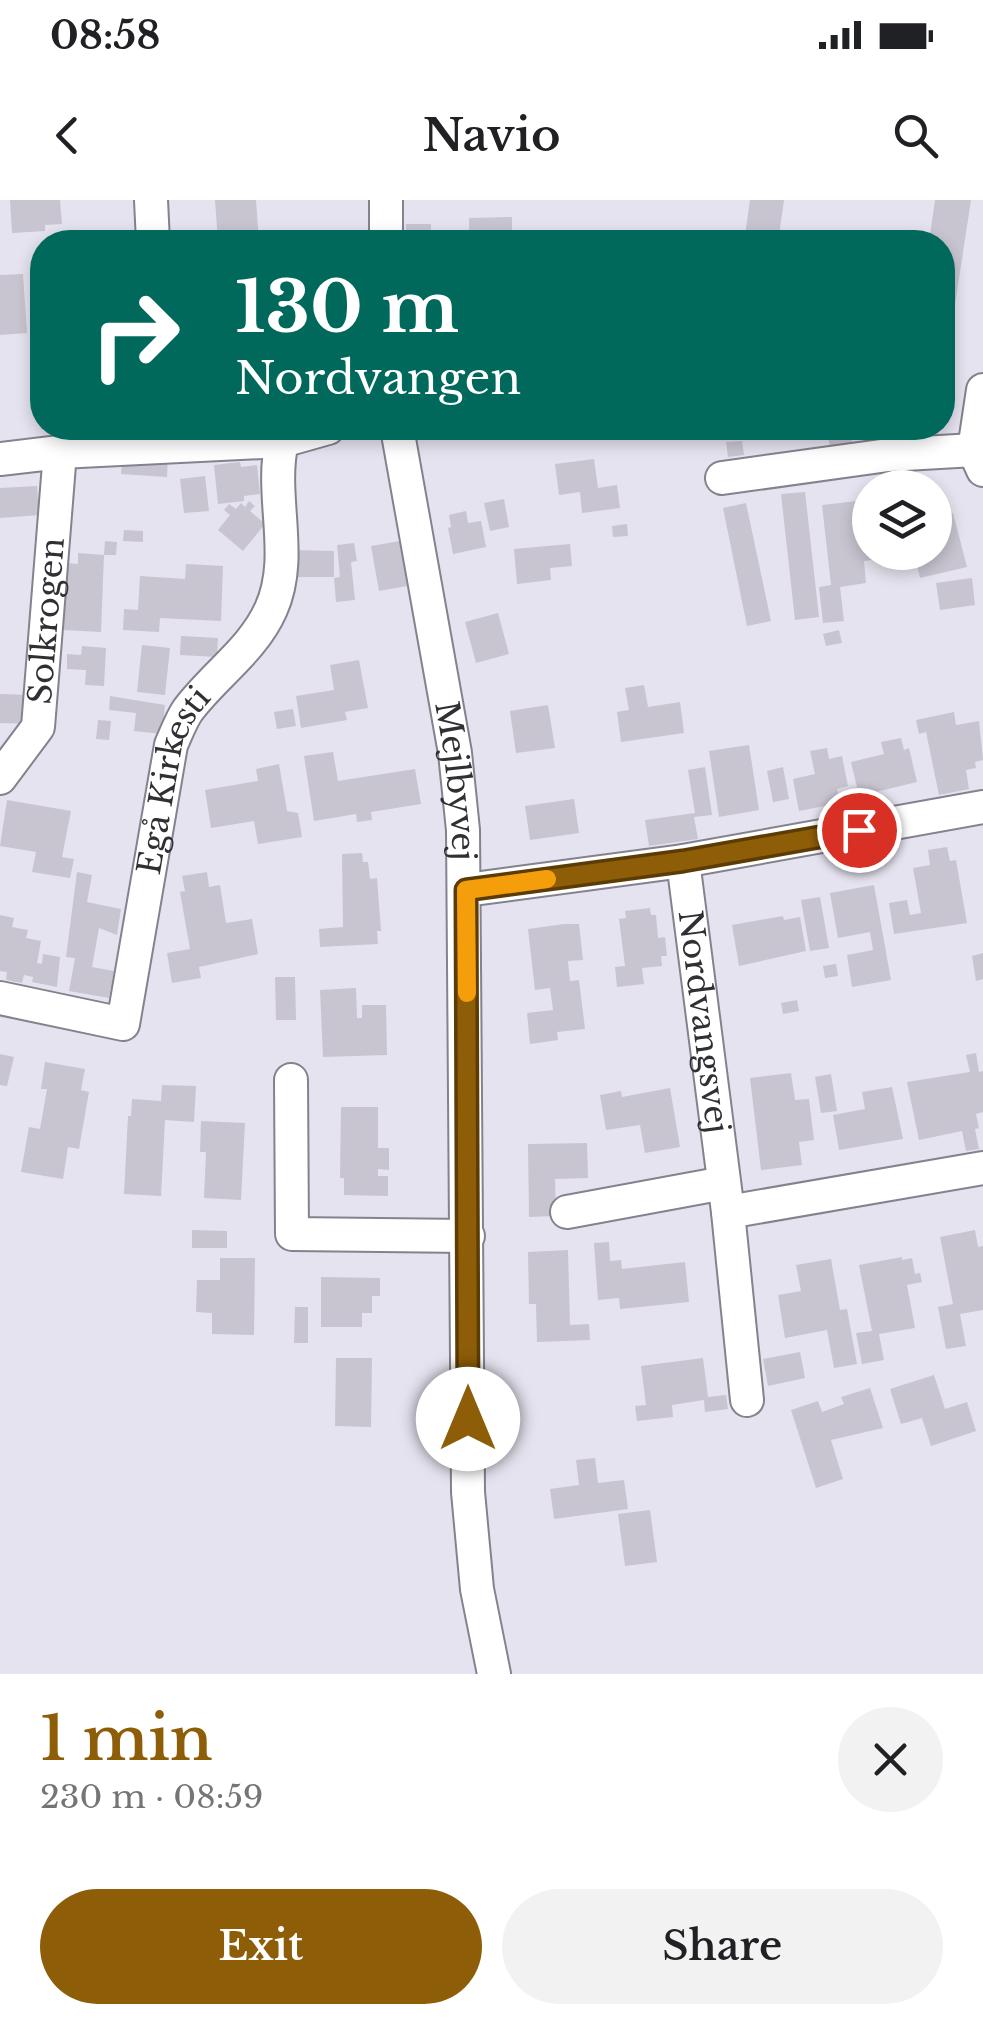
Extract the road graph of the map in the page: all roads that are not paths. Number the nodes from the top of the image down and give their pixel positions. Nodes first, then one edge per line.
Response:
1 (151, 200) edge
2 (386, 200) edge
3 (152, 230) edge
4 (386, 230) edge
5 (983, 390) edge
6 (286, 440) edge
7 (400, 440) edge
8 (282, 441) junction
9 (60, 452) junction
10 (0, 459) edge
11 (978, 460) edge
12 (722, 478) dead end
13 (0, 778) edge
14 (983, 807) edge
15 (683, 861) junction
16 (466, 890) junction
17 (0, 998) edge
18 (290, 1080) dead end
19 (983, 1168) edge
20 (726, 1198) junction
21 (567, 1212) dead end
22 (468, 1236) junction
23 (746, 1400) dead end
24 (494, 1674) edge

1 - 3 street
2 - 4 street
5 - 11 street
6 - 8 street
7 - 16 street, Mejlbyvej
8 - 9 street
8 - 17 street, Egå Kirkesti
9 - 10 street
9 - 13 street, Solkrogen
11 - 12 street
14 - 15 street
15 - 16 street
15 - 20 street, Nordvangsvej
16 - 22 street, Mejlbyvej
18 - 22 street
19 - 20 street
20 - 21 street
20 - 23 street, Nordvangsvej
22 - 24 street, Mejlbyvej

